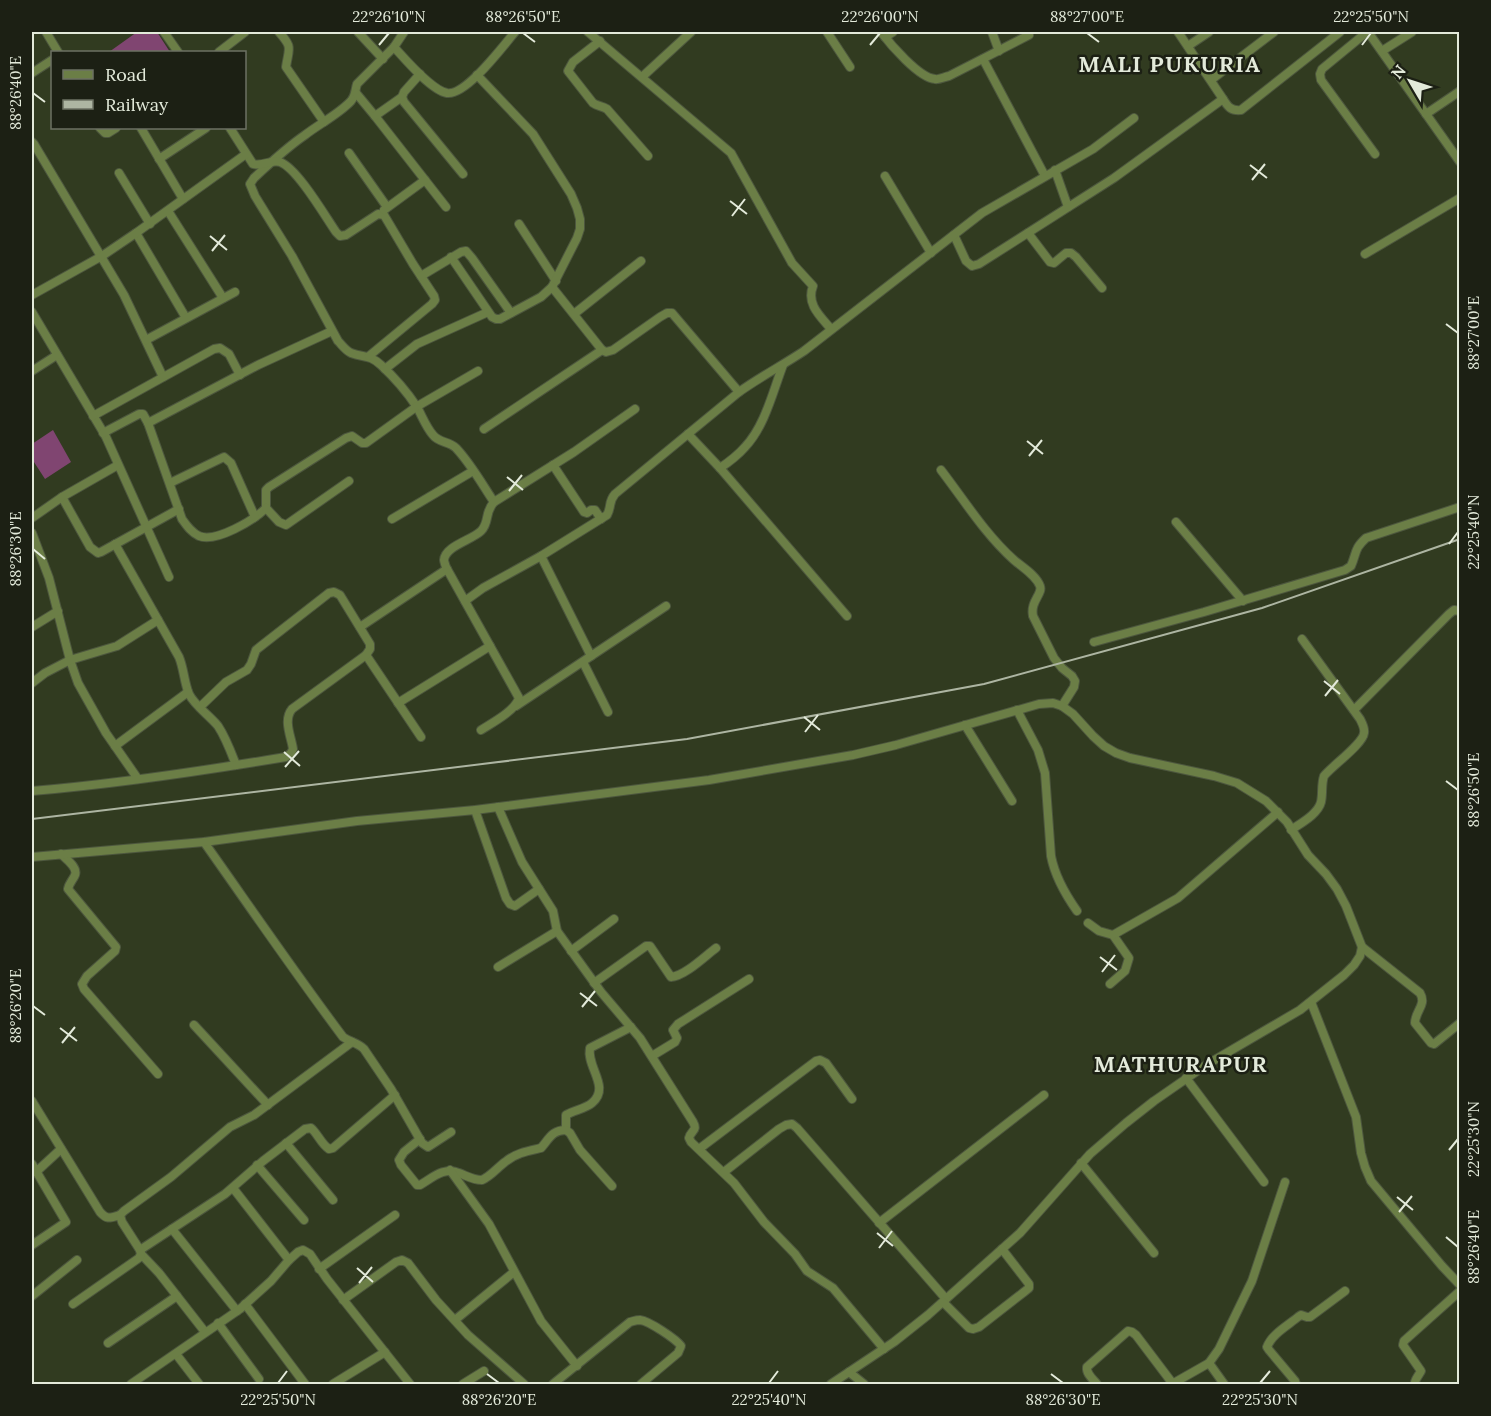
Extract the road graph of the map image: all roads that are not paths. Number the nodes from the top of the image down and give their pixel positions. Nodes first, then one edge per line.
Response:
1 (46, 32) edge
2 (164, 32) edge
3 (245, 32) edge
4 (279, 32) edge
5 (358, 32) edge
6 (404, 32) edge
7 (515, 32) edge
8 (588, 32) edge
9 (691, 32) edge
10 (827, 32) edge
11 (992, 32) edge
12 (1178, 32) edge
13 (1209, 32) edge
14 (1274, 32) edge
15 (1340, 32) edge
16 (1367, 32) edge
17 (1412, 32) edge
18 (886, 33) edge
19 (1029, 35) dead end
20 (600, 41) junction
21 (1188, 46) junction
22 (394, 47) junction
23 (57, 51) edge
24 (177, 51) edge
25 (220, 51) edge
26 (999, 51) junction
27 (1382, 51) junction
28 (383, 59) junction
29 (983, 59) junction
30 (51, 61) edge
31 (850, 67) dead end
32 (32, 73) edge
33 (420, 74) junction
34 (477, 75) junction
35 (642, 77) junction
36 (1211, 80) junction
37 (1460, 90) edge
38 (356, 93) junction
39 (402, 97) junction
40 (1223, 99) junction
41 (1426, 114) junction
42 (375, 116) junction
43 (1134, 118) dead end
44 (324, 122) junction
45 (101, 129) edge
46 (114, 129) edge
47 (142, 129) edge
48 (204, 129) edge
49 (231, 129) edge
50 (32, 142) edge
51 (349, 153) dead end
52 (246, 154) junction
53 (1375, 154) dead end
54 (648, 156) dead end
55 (159, 159) junction
56 (273, 161) junction
57 (1460, 162) edge
58 (1055, 170) junction
59 (119, 173) dead end
60 (464, 174) dead end
61 (885, 176) dead end
62 (1045, 176) junction
63 (426, 180) junction
64 (1460, 198) edge
65 (183, 199) junction
66 (387, 207) junction
67 (446, 207) dead end
68 (1068, 207) junction
69 (168, 211) junction
70 (378, 214) junction
71 (150, 224) junction
72 (519, 224) dead end
73 (136, 233) junction
74 (1028, 233) junction
75 (954, 235) junction
76 (931, 253) junction
77 (1365, 254) dead end
78 (102, 256) junction
79 (452, 257) junction
80 (641, 261) dead end
81 (421, 276) junction
82 (554, 284) junction
83 (1102, 288) dead end
84 (235, 292) dead end
85 (32, 295) edge
86 (223, 298) junction
87 (32, 312) edge
88 (489, 312) junction
89 (511, 313) junction
90 (574, 314) junction
91 (186, 318) junction
92 (831, 329) junction
93 (332, 331) junction
94 (146, 340) junction
95 (602, 350) junction
96 (57, 355) junction
97 (369, 356) junction
98 (783, 365) junction
99 (385, 369) junction
100 (32, 371) edge
101 (478, 371) dead end
102 (240, 375) junction
103 (163, 377) junction
104 (739, 392) junction
105 (416, 407) junction
106 (635, 409) dead end
107 (93, 416) junction
108 (148, 423) junction
109 (484, 429) dead end
110 (104, 433) junction
111 (688, 434) junction
112 (118, 465) junction
113 (553, 465) junction
114 (720, 468) junction
115 (941, 470) dead end
116 (473, 471) junction
117 (349, 481) dead end
118 (170, 483) junction
119 (62, 497) junction
120 (494, 502) junction
121 (1460, 507) edge
122 (266, 508) junction
123 (178, 509) junction
124 (255, 517) junction
125 (32, 518) edge
126 (392, 519) dead end
127 (601, 519) junction
128 (1176, 522) dead end
129 (146, 526) junction
130 (32, 533) edge
131 (114, 544) junction
132 (541, 556) junction
133 (447, 569) junction
134 (169, 577) dead end
135 (465, 601) junction
136 (1243, 601) junction
137 (666, 606) dead end
138 (58, 611) junction
139 (1460, 611) edge
140 (847, 616) dead end
141 (158, 620) junction
142 (32, 627) edge
143 (360, 627) junction
144 (1302, 639) dead end
145 (1094, 642) dead end
146 (490, 646) junction
147 (366, 655) junction
148 (591, 656) junction
149 (70, 660) junction
150 (583, 662) junction
151 (32, 683) edge
152 (188, 692) junction
153 (398, 703) junction
154 (1062, 706) junction
155 (200, 707) junction
156 (513, 708) junction
157 (1017, 710) junction
158 (1354, 710) junction
159 (608, 712) dead end
160 (965, 725) junction
161 (481, 730) dead end
162 (421, 736) dead end
163 (115, 746) junction
164 (236, 765) junction
165 (138, 779) junction
166 (32, 790) edge
167 (1012, 801) dead end
168 (498, 807) junction
169 (475, 810) junction
170 (1278, 812) junction
171 (1291, 830) junction
172 (204, 842) junction
173 (61, 854) junction
174 (32, 857) edge
175 (539, 889) junction
176 (1077, 911) dead end
177 (614, 919) dead end
178 (1088, 923) dead end
179 (557, 931) junction
180 (1113, 935) junction
181 (1362, 947) junction
182 (716, 948) dead end
183 (571, 951) junction
184 (498, 967) dead end
185 (749, 980) dead end
186 (594, 983) junction
187 (1110, 984) dead end
188 (1311, 1002) junction
189 (1460, 1023) edge
190 (194, 1025) dead end
191 (631, 1027) junction
192 (352, 1042) junction
193 (652, 1056) junction
194 (158, 1074) dead end
195 (1186, 1078) junction
196 (394, 1095) junction
197 (1044, 1095) dead end
198 (852, 1099) dead end
199 (32, 1101) edge
200 (268, 1106) junction
201 (566, 1130) junction
202 (451, 1132) dead end
203 (420, 1139) junction
204 (286, 1143) junction
205 (61, 1149) junction
206 (699, 1149) junction
207 (1082, 1163) junction
208 (257, 1165) junction
209 (34, 1168) edge
210 (450, 1170) junction
211 (724, 1172) junction
212 (1264, 1182) dead end
213 (1285, 1182) dead end
214 (612, 1186) dead end
215 (233, 1188) junction
216 (333, 1200) dead end
217 (120, 1215) junction
218 (396, 1215) dead end
219 (304, 1220) dead end
220 (879, 1223) junction
221 (172, 1229) junction
222 (32, 1245) edge
223 (1002, 1249) junction
224 (141, 1252) junction
225 (1154, 1252) dead end
226 (76, 1260) dead end
227 (289, 1260) junction
228 (319, 1269) junction
229 (514, 1272) junction
230 (1460, 1285) edge
231 (1345, 1291) dead end
232 (1460, 1291) edge
233 (32, 1296) edge
234 (177, 1296) junction
235 (343, 1300) junction
236 (945, 1300) junction
237 (73, 1304) dead end
238 (245, 1304) junction
239 (237, 1311) junction
240 (455, 1320) junction
241 (218, 1323) junction
242 (205, 1332) junction
243 (108, 1343) dead end
244 (884, 1349) junction
245 (385, 1352) junction
246 (176, 1354) junction
247 (1209, 1363) junction
248 (577, 1366) junction
249 (484, 1371) dead end
250 (849, 1372) junction
251 (259, 1379) dead end
252 (144, 1381) edge
253 (131, 1384) edge
254 (200, 1384) edge
255 (305, 1384) edge
256 (333, 1384) edge
257 (410, 1384) edge
258 (462, 1384) edge
259 (524, 1384) edge
260 (553, 1384) edge
261 (641, 1384) edge
262 (831, 1384) edge
263 (864, 1384) edge
264 (1097, 1384) edge
265 (1173, 1384) edge
266 (1224, 1384) edge
267 (1296, 1384) edge
268 (1416, 1384) edge

1 - 23 street
2 - 24 street
3 - 25 street
4 - 44 street
5 - 28 street
6 - 22 street
7 - 34 street
8 - 20 street
9 - 35 street
10 - 31 street
11 - 26 street
12 - 21 street
13 - 21 street
14 - 36 street
15 - 40 street
16 - 27 street
16 - 53 street
17 - 27 street
18 - 29 street
19 - 26 street
20 - 35 street
20 - 54 street
21 - 36 street
22 - 28 street
22 - 33 street
26 - 29 street
27 - 41 street
28 - 38 street
29 - 62 street
30 - 32 street
33 - 34 street
33 - 39 street
34 - 82 street
35 - 92 street
36 - 40 street
37 - 41 street
38 - 42 street
38 - 44 street
39 - 42 street
39 - 60 street
40 - 68 street
41 - 57 street
42 - 63 street
43 - 58 street
44 - 56 street
45 - 46 street
47 - 55 street
48 - 55 street
49 - 52 street
50 - 78 street
51 - 66 street
52 - 56 street
52 - 65 street
55 - 65 street
56 - 70 street
56 - 93 street
58 - 62 street
58 - 68 street
59 - 71 street
61 - 76 street
62 - 75 street
63 - 66 street
63 - 67 street
64 - 77 street
65 - 69 street
66 - 70 street
68 - 74 street
69 - 71 street
69 - 86 street
70 - 81 street
71 - 73 street
72 - 82 street
73 - 78 street
73 - 91 street
74 - 75 street
74 - 83 street
75 - 76 street
76 - 92 street
78 - 85 street
78 - 94 street
79 - 81 street
79 - 88 street
79 - 89 street
80 - 90 street
81 - 97 street
82 - 89 street
82 - 90 street
84 - 86 street
86 - 91 street
87 - 96 street
88 - 89 street
88 - 99 street
90 - 95 street
91 - 94 street
92 - 98 street
93 - 97 street
93 - 102 street
94 - 103 street
95 - 104 street
95 - 109 street
96 - 100 street
96 - 107 street
97 - 99 street
98 - 104 street
98 - 114 street
99 - 105 street
101 - 105 street
102 - 103 street
102 - 108 street
103 - 107 street
104 - 111 street
105 - 116 street
105 - 122 street
106 - 113 street
107 - 110 street
108 - 110 street
108 - 118 street
110 - 112 street
111 - 114 street
111 - 127 street
112 - 119 street
112 - 129 street
113 - 120 street
113 - 127 street
114 - 140 street
115 - 154 street
116 - 120 street
116 - 126 street
117 - 122 street
118 - 123 street
118 - 124 street
119 - 125 street
119 - 131 street
120 - 133 street
121 - 136 street
122 - 124 street
123 - 124 street
123 - 129 street
127 - 132 street
128 - 136 street
129 - 131 street
129 - 134 street
130 - 138 street
131 - 141 street
132 - 135 street
132 - 148 street
133 - 135 street
133 - 143 street
135 - 146 street
136 - 145 street
137 - 148 street
138 - 142 street
138 - 149 street
139 - 158 street
141 - 149 street
141 - 152 street
143 - 147 street
143 - 155 street
144 - 158 street
146 - 153 street
146 - 156 street
147 - 153 street
147 - 164 street
148 - 150 street
149 - 151 street
149 - 163 street
150 - 156 street
150 - 159 street
152 - 155 street
152 - 163 street
153 - 162 street
154 - 157 street
154 - 170 street
155 - 164 street
156 - 161 street
157 - 160 street
157 - 176 street
158 - 171 street
160 - 167 street
160 - 168 street
163 - 165 street
164 - 165 street
165 - 166 street
168 - 169 street
168 - 175 street
169 - 172 street
169 - 175 street
170 - 171 street
170 - 180 street
171 - 181 street
172 - 173 street
172 - 192 street
173 - 174 street
173 - 194 street
175 - 179 street
177 - 183 street
178 - 180 street
179 - 183 street
179 - 184 street
180 - 187 street
181 - 188 street
181 - 189 street
182 - 186 street
183 - 186 street
185 - 193 street
186 - 191 street
188 - 195 street
188 - 230 street
190 - 200 street
191 - 193 street
191 - 201 street
192 - 196 street
192 - 200 street
193 - 206 street
195 - 207 street
195 - 212 street
196 - 203 street
196 - 204 street
197 - 220 street
198 - 206 street
199 - 205 street
200 - 217 street
201 - 210 street
201 - 214 street
202 - 203 street
203 - 210 street
204 - 208 street
204 - 216 street
205 - 209 street
205 - 217 street
206 - 211 street
207 - 223 street
207 - 225 street
208 - 215 street
208 - 219 street
209 - 222 street
210 - 229 street
211 - 220 street
211 - 244 street
213 - 247 street
215 - 221 street
215 - 227 street
217 - 224 street
218 - 228 street
220 - 236 street
221 - 224 street
221 - 239 street
223 - 236 street
223 - 236 street
224 - 234 street
224 - 237 street
226 - 233 street
227 - 228 street
227 - 238 street
228 - 235 street
229 - 240 street
229 - 248 street
231 - 267 street
232 - 268 street
234 - 242 street
234 - 243 street
235 - 240 street
235 - 245 street
236 - 244 street
238 - 239 street
238 - 255 street
239 - 241 street
240 - 259 street
241 - 242 street
241 - 251 street
242 - 246 street
244 - 250 street
245 - 256 street
245 - 257 street
246 - 252 street
246 - 254 street
247 - 265 street
247 - 266 street
248 - 260 street
248 - 261 street
249 - 258 street
250 - 262 street
250 - 263 street
252 - 253 street
264 - 265 street

